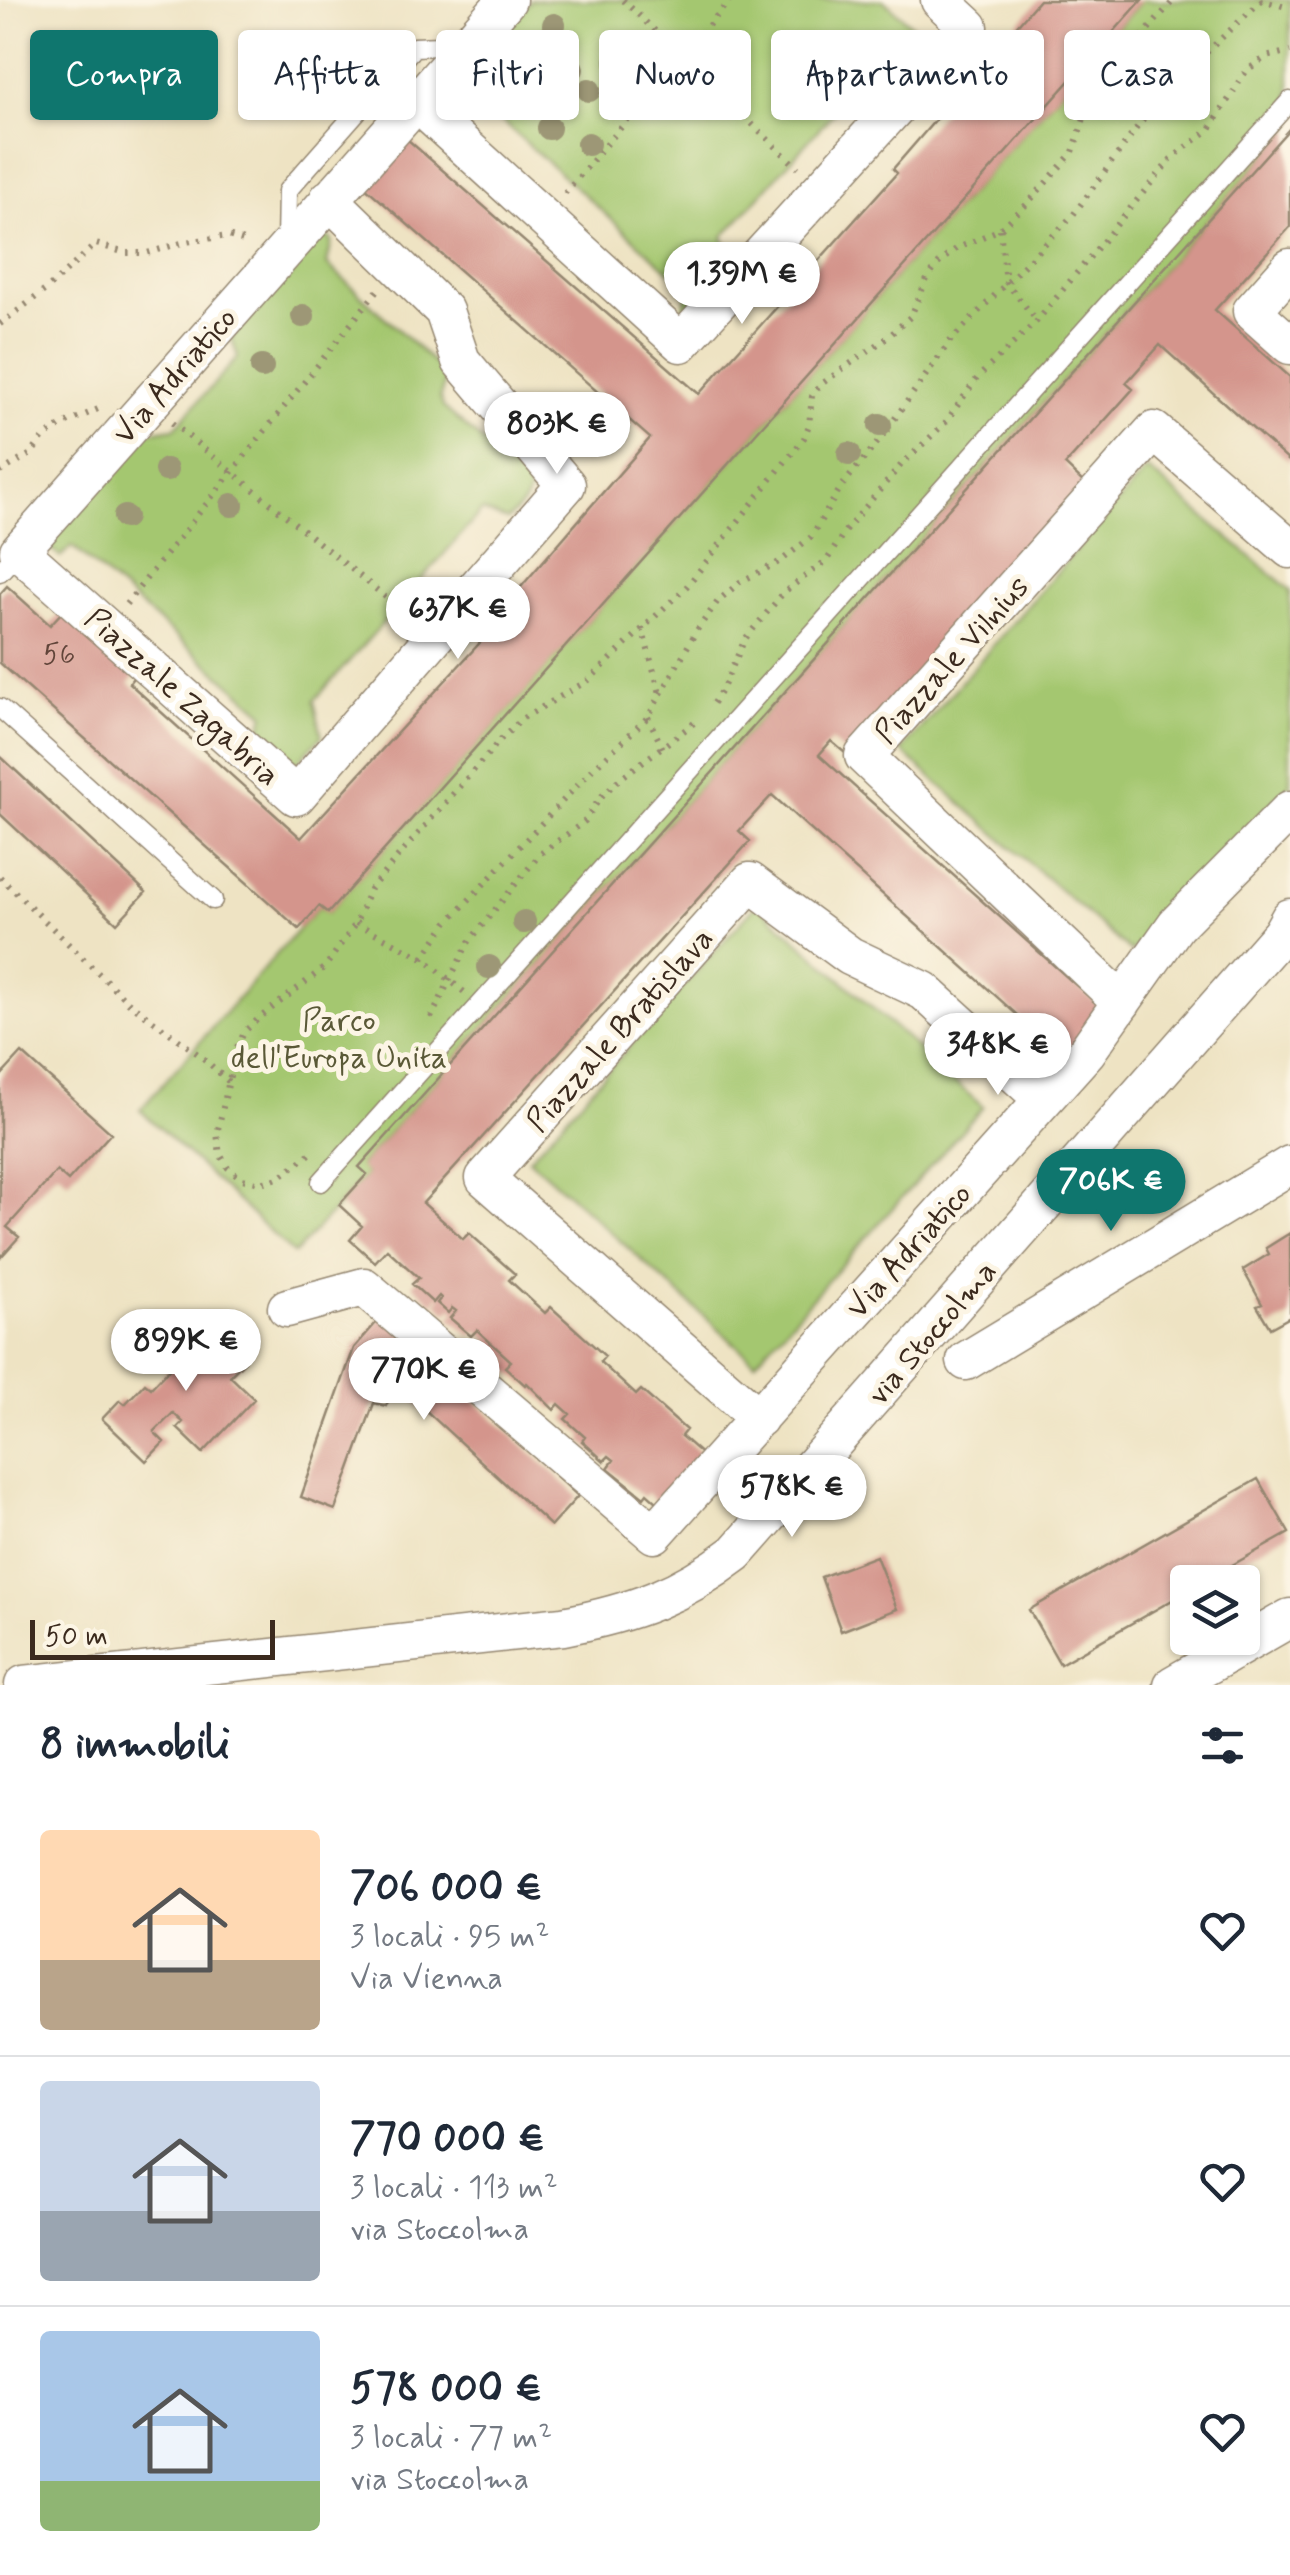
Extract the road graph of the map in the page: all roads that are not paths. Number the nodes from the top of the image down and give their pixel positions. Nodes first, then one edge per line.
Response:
1 (507, 0) edge
2 (940, 0) edge
3 (480, 30) edge
4 (436, 47) edge
5 (436, 77) edge
6 (416, 99) edge
7 (1290, 101) edge
8 (416, 103) edge
9 (398, 120) edge
10 (329, 199) junction
11 (286, 248) junction
12 (1290, 268) edge
13 (1290, 346) edge
14 (1290, 549) edge
15 (9, 562) edge
16 (0, 708) edge
17 (1287, 825) edge
18 (213, 900) dead end
19 (1290, 918) edge
20 (1122, 1002) junction
21 (1043, 1099) junction
22 (1290, 1165) edge
23 (322, 1182) dead end
24 (287, 1308) dead end
25 (966, 1361) dead end
26 (759, 1418) junction
27 (1290, 1618) edge
28 (24, 1685) edge
29 (1173, 1685) edge

1 - 3 street, Via Adriatico
2 - 8 street
4 - 11 lane
5 - 6 street, Via Adriatico
7 - 23 lane
9 - 10 street, Via Adriatico
10 - 11 street, Via Adriatico
10 - 15 street, Piazzale Zagabria
11 - 15 street, Via Adriatico
12 - 13 street
14 - 20 street, Piazzale Vilnius
16 - 18 lane
17 - 20 street, Via Adriatico
19 - 28 street, via Stoccolma
20 - 21 street, Via Adriatico
21 - 26 street, Via Adriatico
21 - 26 street, Piazzale Bratislava
22 - 25 street
24 - 26 street, Via Adriatico
27 - 29 street

